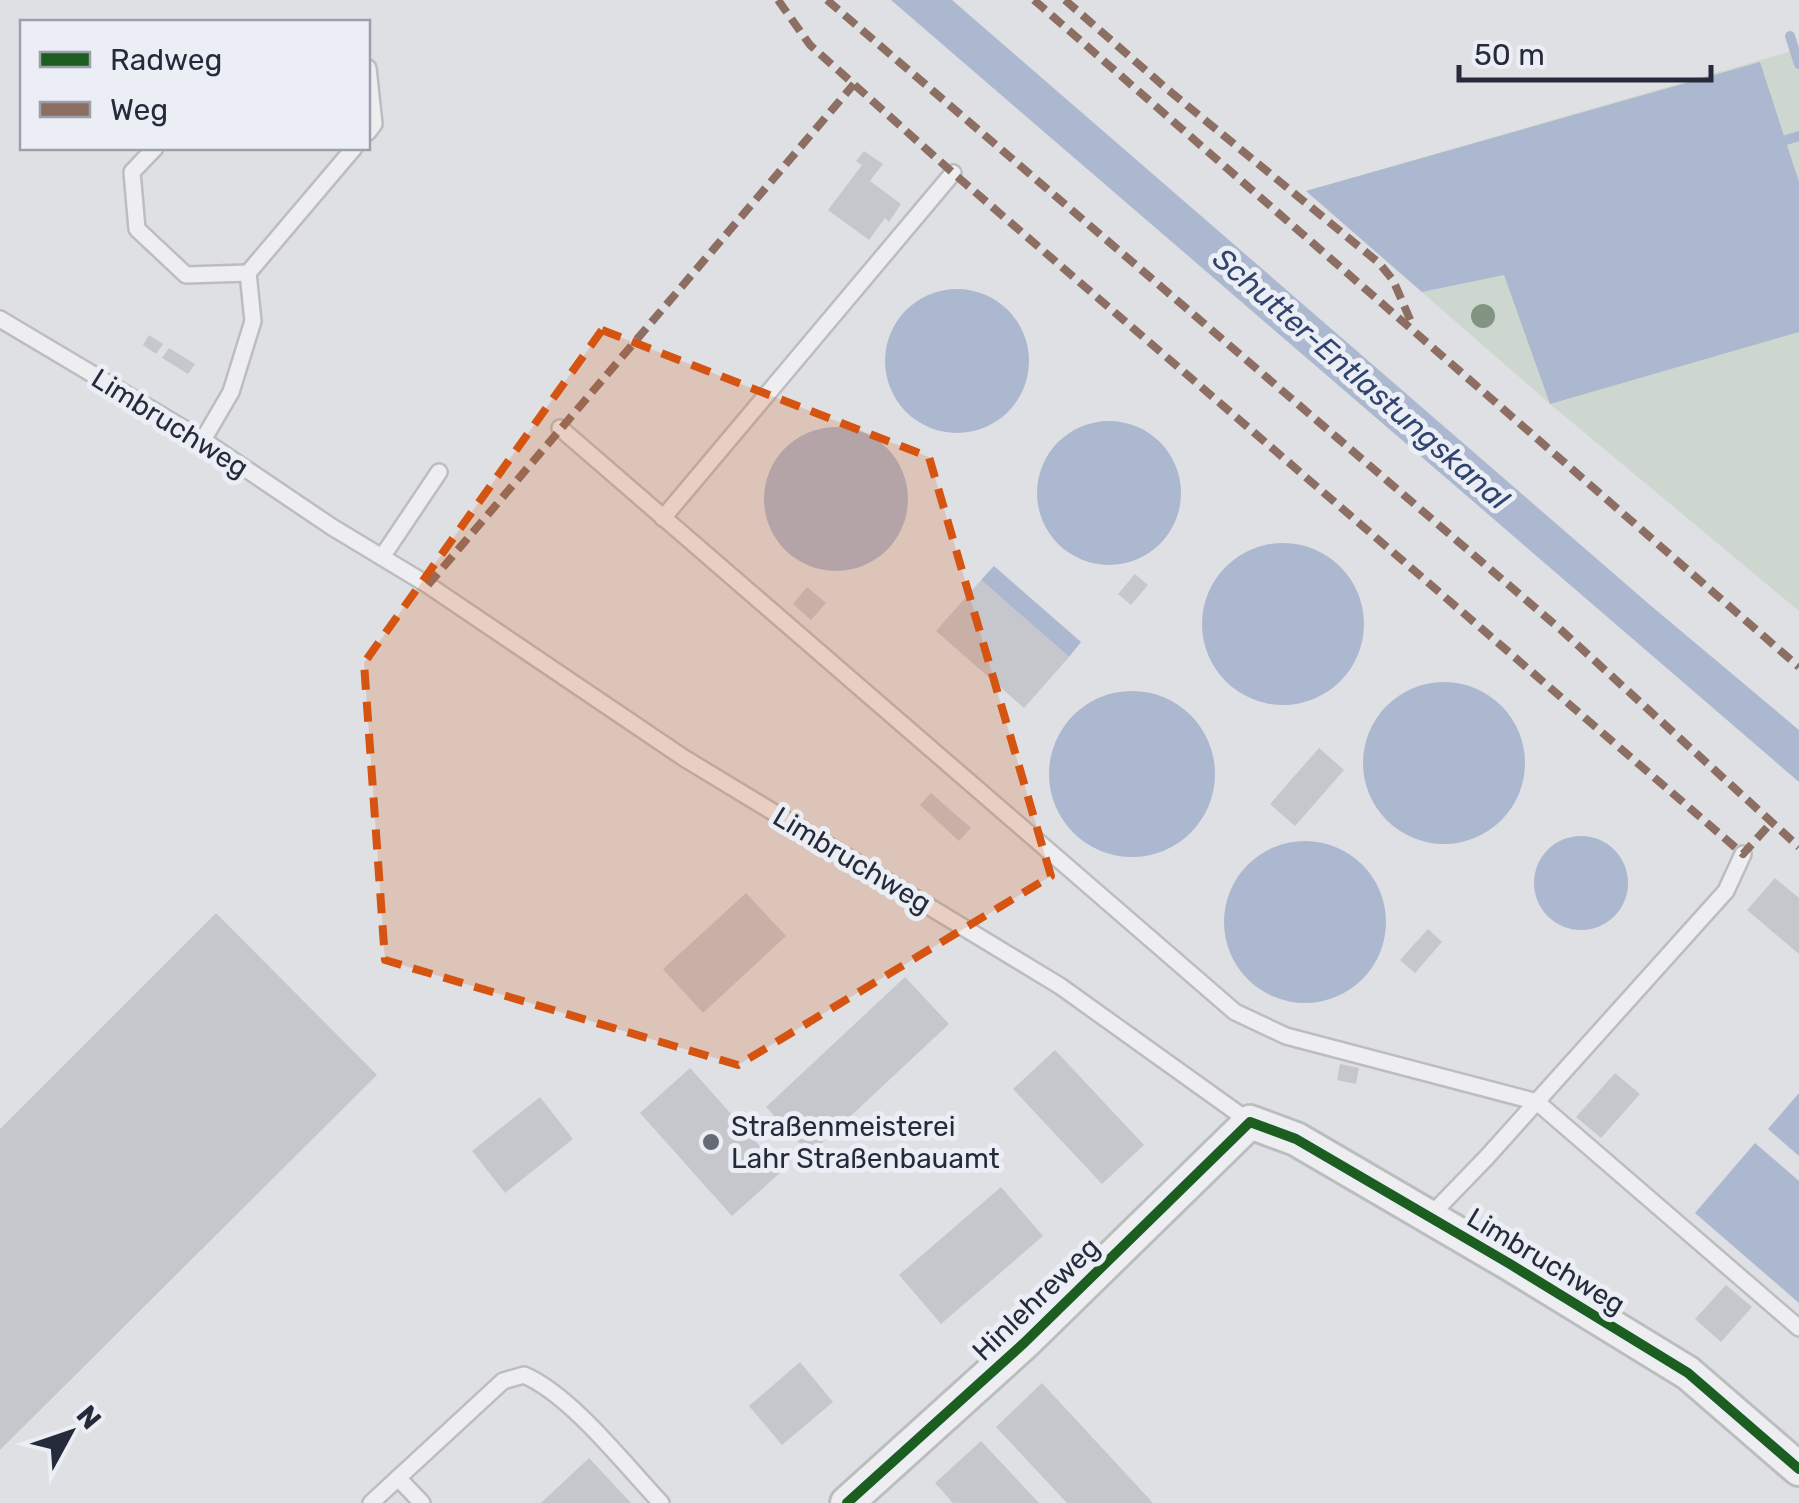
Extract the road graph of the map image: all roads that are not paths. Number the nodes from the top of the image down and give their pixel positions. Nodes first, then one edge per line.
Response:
1 (370, 87) edge
2 (370, 129) edge
3 (153, 150) edge
4 (352, 150) edge
5 (953, 173) dead end
6 (248, 273) junction
7 (0, 319) edge
8 (560, 428) dead end
9 (203, 440) junction
10 (439, 472) dead end
11 (663, 518) junction
12 (382, 556) junction
13 (1743, 854) dead end
14 (1537, 1102) junction
15 (1250, 1122) junction
16 (1428, 1218) junction
17 (1799, 1328) edge
18 (1799, 1469) edge
19 (398, 1478) junction
20 (371, 1503) edge
21 (422, 1503) edge
22 (661, 1503) edge
23 (847, 1503) edge

1 - 2 lane
3 - 6 lane
4 - 6 lane
5 - 11 lane
6 - 9 lane
7 - 9 lane, Limbruchweg
8 - 11 lane
9 - 12 lane, Limbruchweg
10 - 12 lane
11 - 14 lane
12 - 15 lane, Limbruchweg
13 - 14 lane
14 - 16 lane
14 - 17 lane
15 - 16 street, Limbruchweg
15 - 23 street, Hinlehreweg
16 - 18 street, Limbruchweg
19 - 20 lane
19 - 21 lane
19 - 22 lane

